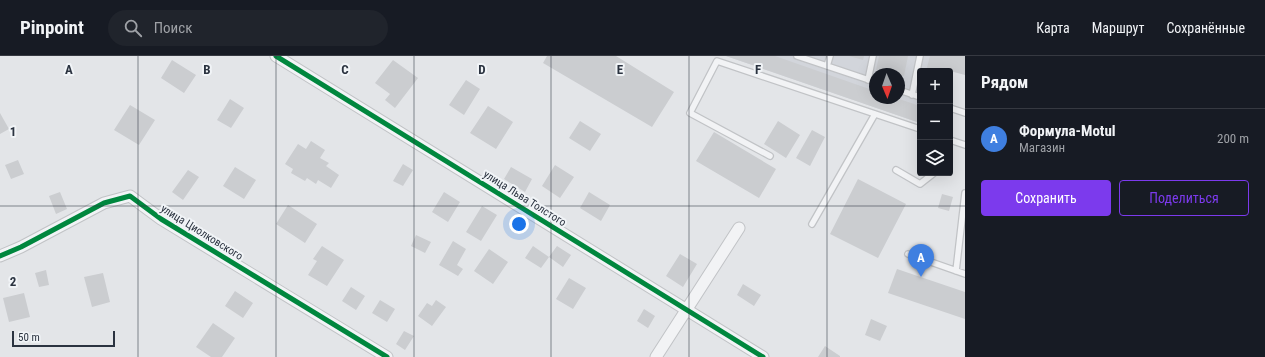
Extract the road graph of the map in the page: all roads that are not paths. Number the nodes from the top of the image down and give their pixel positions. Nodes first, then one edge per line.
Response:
1 (276, 56) edge
2 (797, 56) edge
3 (830, 56) edge
4 (873, 56) edge
5 (920, 56) edge
6 (827, 66) junction
7 (868, 80) joint
8 (905, 92) edge
9 (912, 95) junction
10 (917, 97) edge
11 (953, 109) edge
12 (965, 113) edge
13 (875, 114) junction
14 (917, 129) edge
15 (953, 141) edge
16 (965, 145) edge
17 (770, 156) dead end
18 (896, 170) dead end
19 (930, 176) edge
20 (965, 193) edge
21 (812, 224) dead end
22 (739, 228) dead end
23 (908, 254) dead end
24 (0, 256) edge
25 (956, 271) junction
26 (965, 274) edge
27 (686, 310) junction
28 (387, 357) edge
29 (656, 357) edge
30 (763, 357) edge

1 - 27 street, улица Льва Толстого
2 - 6 lane
3 - 6 lane
4 - 7 lane
5 - 9 lane
6 - 7 lane
8 - 9 lane
9 - 10 lane
11 - 12 lane
13 - 14 lane
13 - 17 lane
13 - 21 lane
15 - 16 lane
18 - 19 lane
20 - 25 lane
22 - 27 street
23 - 25 lane
24 - 28 street, улица Циолковского
25 - 26 lane
27 - 29 street
27 - 30 street, улица Льва Толстого

